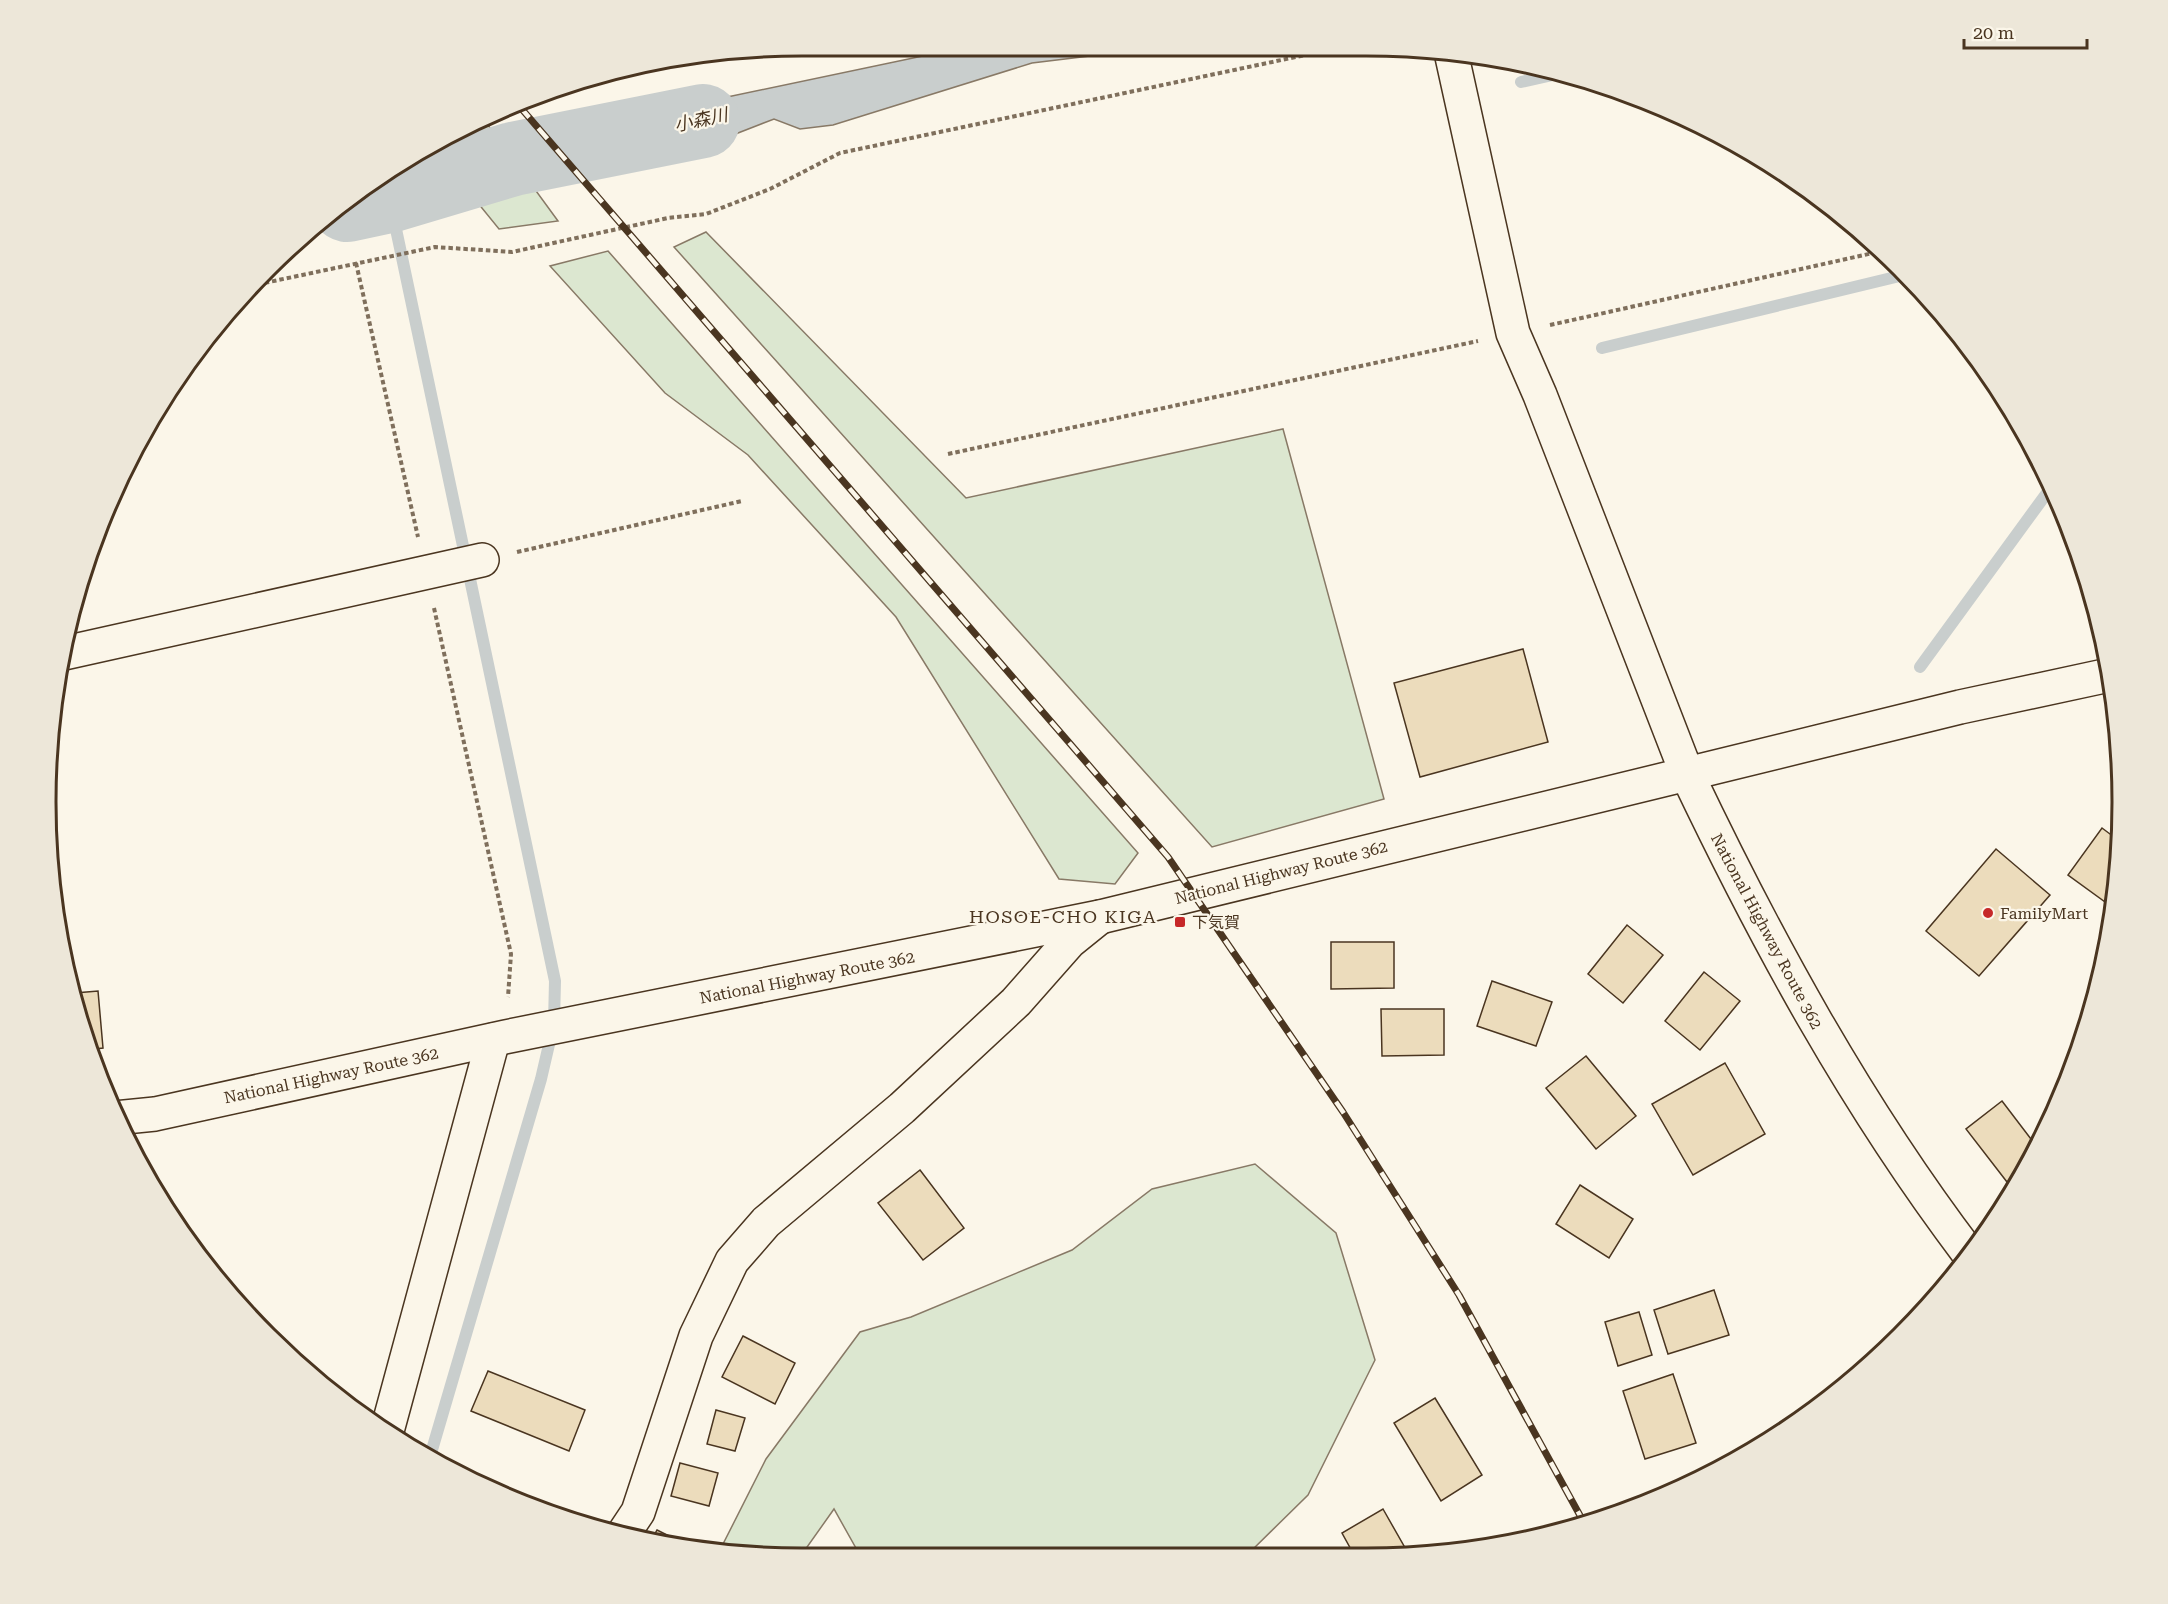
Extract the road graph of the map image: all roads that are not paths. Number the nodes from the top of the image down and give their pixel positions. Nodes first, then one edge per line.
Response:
1 (1453, 61) edge
2 (482, 560) road end
3 (71, 652) edge
4 (2101, 677) edge
5 (1687, 774) junction
6 (1100, 917) junction
7 (504, 1037) junction
8 (125, 1117) edge
9 (1964, 1248) edge
10 (389, 1424) edge
11 (628, 1527) edge

1 - 5 main road
2 - 3 main road
4 - 5 main road
5 - 6 main road, National Highway Route 362
5 - 9 main road, National Highway Route 362
6 - 7 main road, National Highway Route 362
6 - 11 main road
7 - 8 main road, National Highway Route 362
7 - 10 main road

